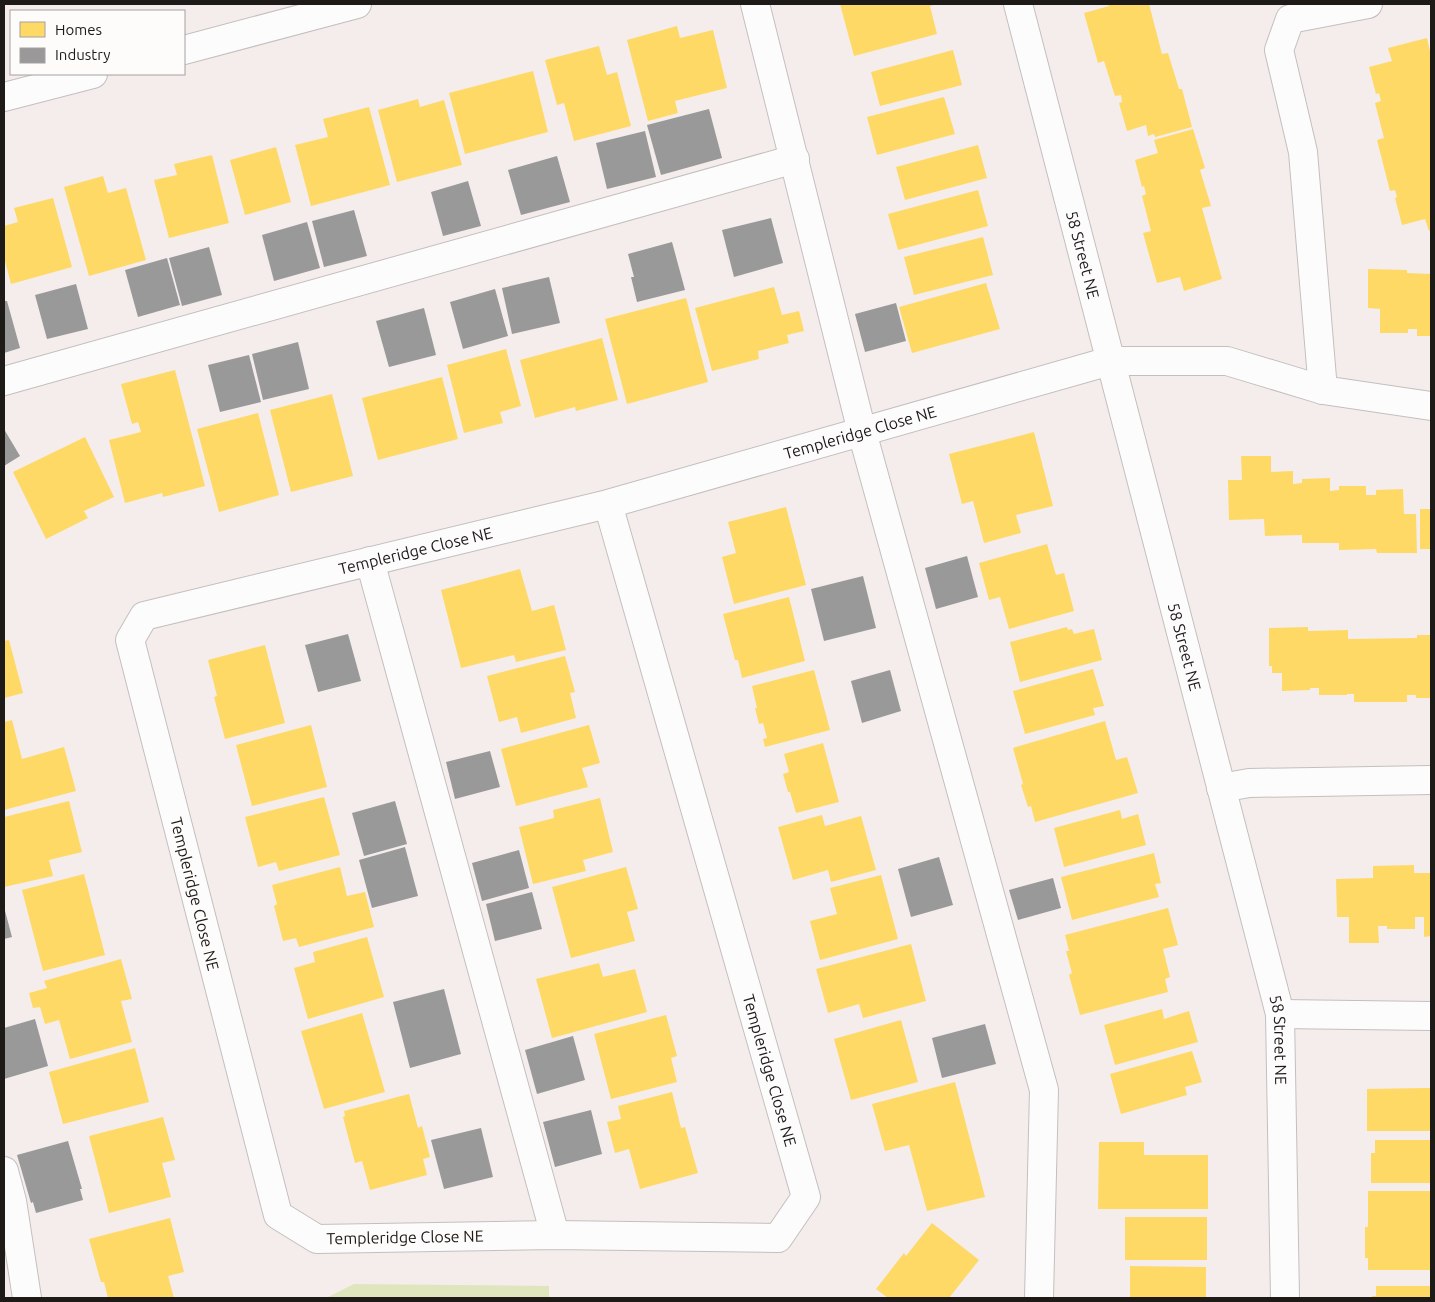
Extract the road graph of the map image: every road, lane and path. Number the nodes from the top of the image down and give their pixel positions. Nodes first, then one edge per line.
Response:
1 (357, 4) edge
2 (755, 4) edge
3 (1018, 4) edge
4 (1368, 4) edge
5 (185, 50) edge
6 (89, 75) edge
7 (4, 97) edge
8 (795, 159) junction
9 (1110, 361) junction
10 (4, 381) edge
11 (1323, 390) junction
12 (1431, 406) edge
13 (862, 432) junction
14 (608, 504) junction
15 (370, 561) junction
16 (1431, 780) edge
17 (1222, 788) junction
18 (1280, 1014) junction
19 (1431, 1016) edge
20 (4, 1171) edge
21 (555, 1235) junction
22 (27, 1298) edge
23 (1039, 1298) edge
24 (1285, 1298) edge

1 - 5 street
2 - 8 street
3 - 9 street, 58 Street NE
4 - 11 street
6 - 7 street
8 - 10 street
8 - 13 street
9 - 11 street, Templeridge Close NE
9 - 13 street, Templeridge Close NE
9 - 17 street, 58 Street NE
11 - 12 street, Templeridge Close NE
13 - 14 street, Templeridge Close NE
13 - 23 street
14 - 15 street, Templeridge Close NE
14 - 21 street, Templeridge Close NE
15 - 21 street
15 - 21 street, Templeridge Close NE
16 - 17 street
17 - 18 street, 58 Street NE
18 - 19 street
18 - 24 street, 58 Street NE
20 - 22 street

